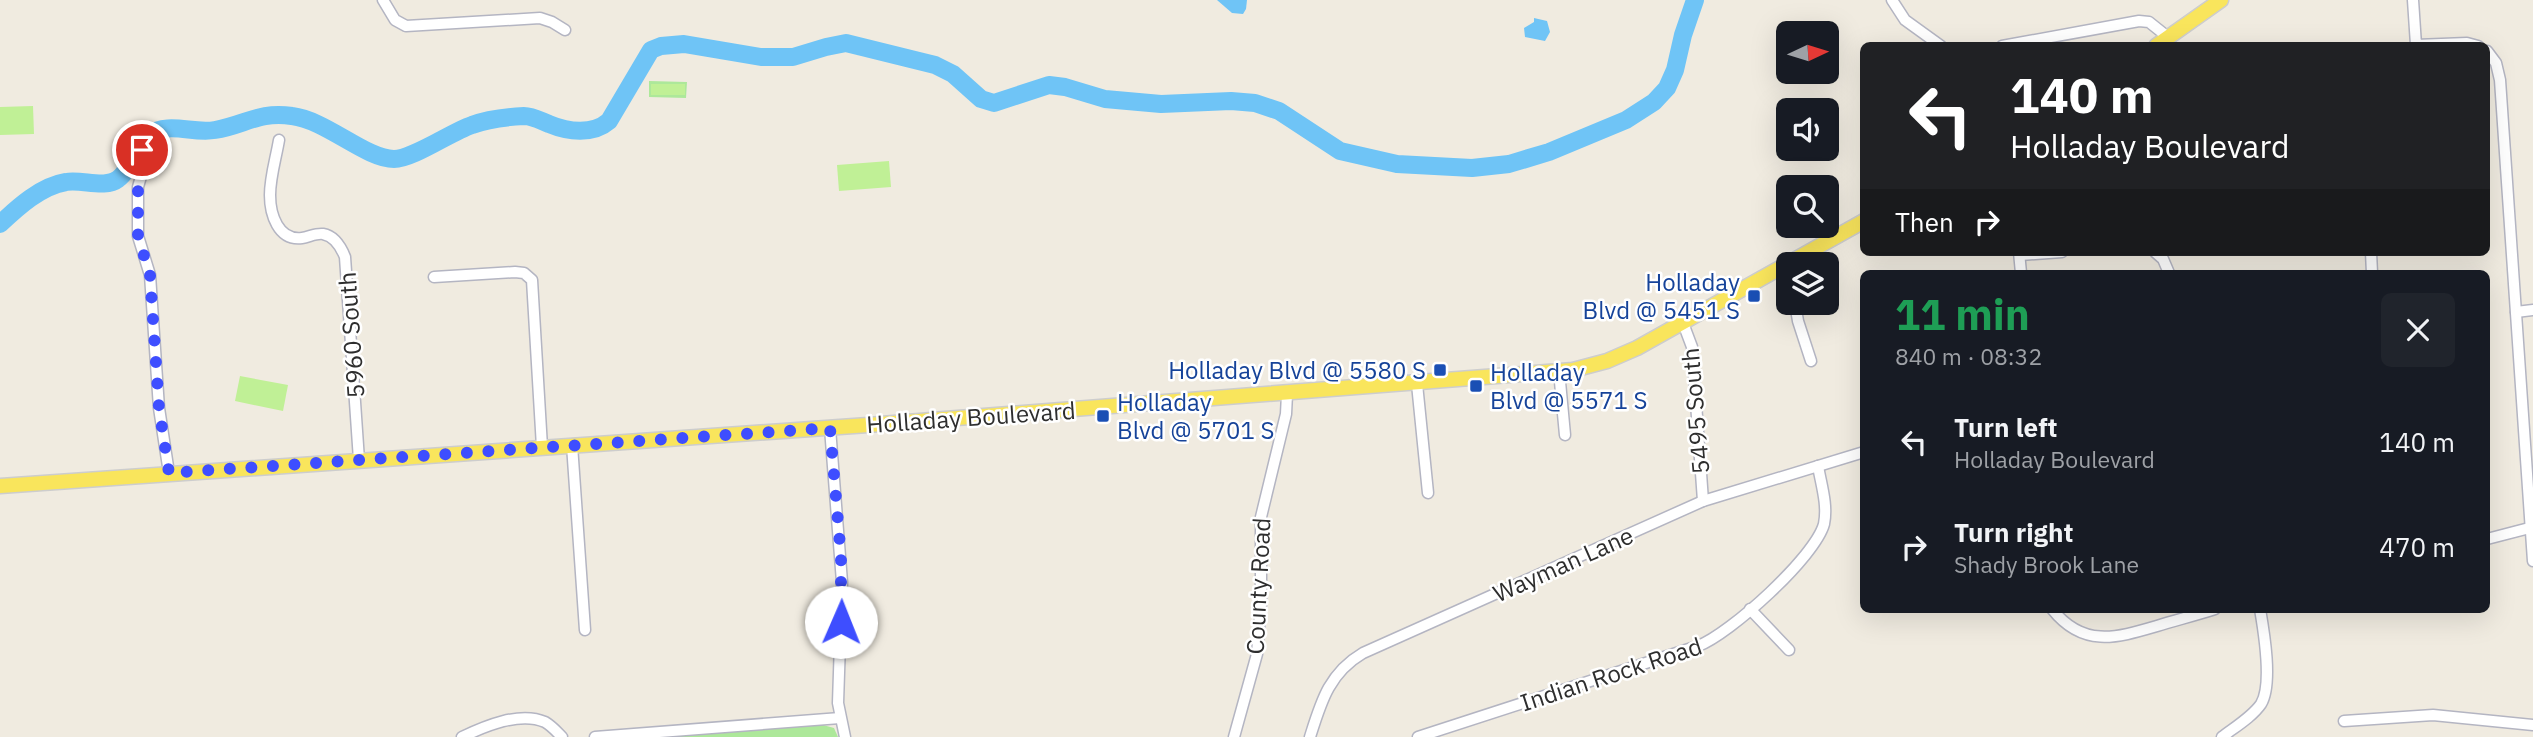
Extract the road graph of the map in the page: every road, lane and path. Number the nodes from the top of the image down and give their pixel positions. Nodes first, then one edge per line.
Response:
1 (383, 0) edge
2 (1892, 0) edge
3 (2221, 0) edge
4 (2413, 0) edge
5 (565, 30) dead end
6 (1935, 42) edge
7 (2024, 42) edge
8 (2163, 42) edge
9 (2416, 42) edge
10 (2490, 55) edge
11 (132, 139) dead end
12 (279, 140) dead end
13 (1860, 223) edge
14 (1808, 252) edge
15 (1776, 270) edge
16 (434, 277) dead end
17 (2533, 310) edge
18 (2516, 312) junction
19 (1797, 315) edge
20 (1683, 323) junction
21 (1811, 361) dead end
22 (1559, 371) junction
23 (1417, 384) junction
24 (1287, 394) junction
25 (830, 428) junction
26 (1565, 435) dead end
27 (572, 445) junction
28 (542, 447) junction
29 (1860, 453) edge
30 (359, 460) junction
31 (1818, 466) junction
32 (169, 473) junction
33 (0, 486) edge
34 (1428, 493) dead end
35 (1703, 501) junction
36 (2532, 528) edge
37 (2490, 538) edge
38 (2533, 561) edge
39 (1750, 609) junction
40 (2056, 613) edge
41 (2202, 613) edge
42 (2261, 613) edge
43 (585, 630) dead end
44 (1789, 650) dead end
45 (840, 718) junction
46 (2344, 721) dead end
47 (2533, 721) edge
48 (462, 737) edge
49 (562, 737) edge
50 (595, 737) edge
51 (845, 737) edge
52 (1234, 737) edge
53 (1310, 737) edge
54 (1418, 737) edge
55 (2222, 737) edge

1 - 5 street
2 - 6 street
3 - 8 main road
4 - 9 street
7 - 8 street
10 - 18 street
11 - 32 street
12 - 30 street, 5960 South
13 - 14 main road, Holladay Boulevard
15 - 20 main road, Holladay Boulevard
16 - 28 street
17 - 18 street
18 - 36 street
19 - 21 street
20 - 22 main road, Holladay Boulevard
20 - 35 street, 5495 South
22 - 23 main road, Holladay Boulevard
22 - 26 street
23 - 24 main road, Holladay Boulevard
23 - 34 street
24 - 25 main road, Holladay Boulevard
24 - 52 street, County Road
25 - 27 main road, Holladay Boulevard
25 - 45 street
27 - 28 main road, Holladay Boulevard
27 - 43 street
28 - 30 main road, Holladay Boulevard
29 - 31 street, Wayman Lane
30 - 32 main road, Holladay Boulevard
31 - 35 street, Wayman Lane
31 - 39 street, Indian Rock Road
32 - 33 main road, Holladay Boulevard
35 - 53 street, Wayman Lane
36 - 37 street
36 - 38 street
39 - 44 street
39 - 54 street, Indian Rock Road
40 - 41 street
42 - 55 street
45 - 50 street
45 - 51 street
46 - 47 street
48 - 49 street

